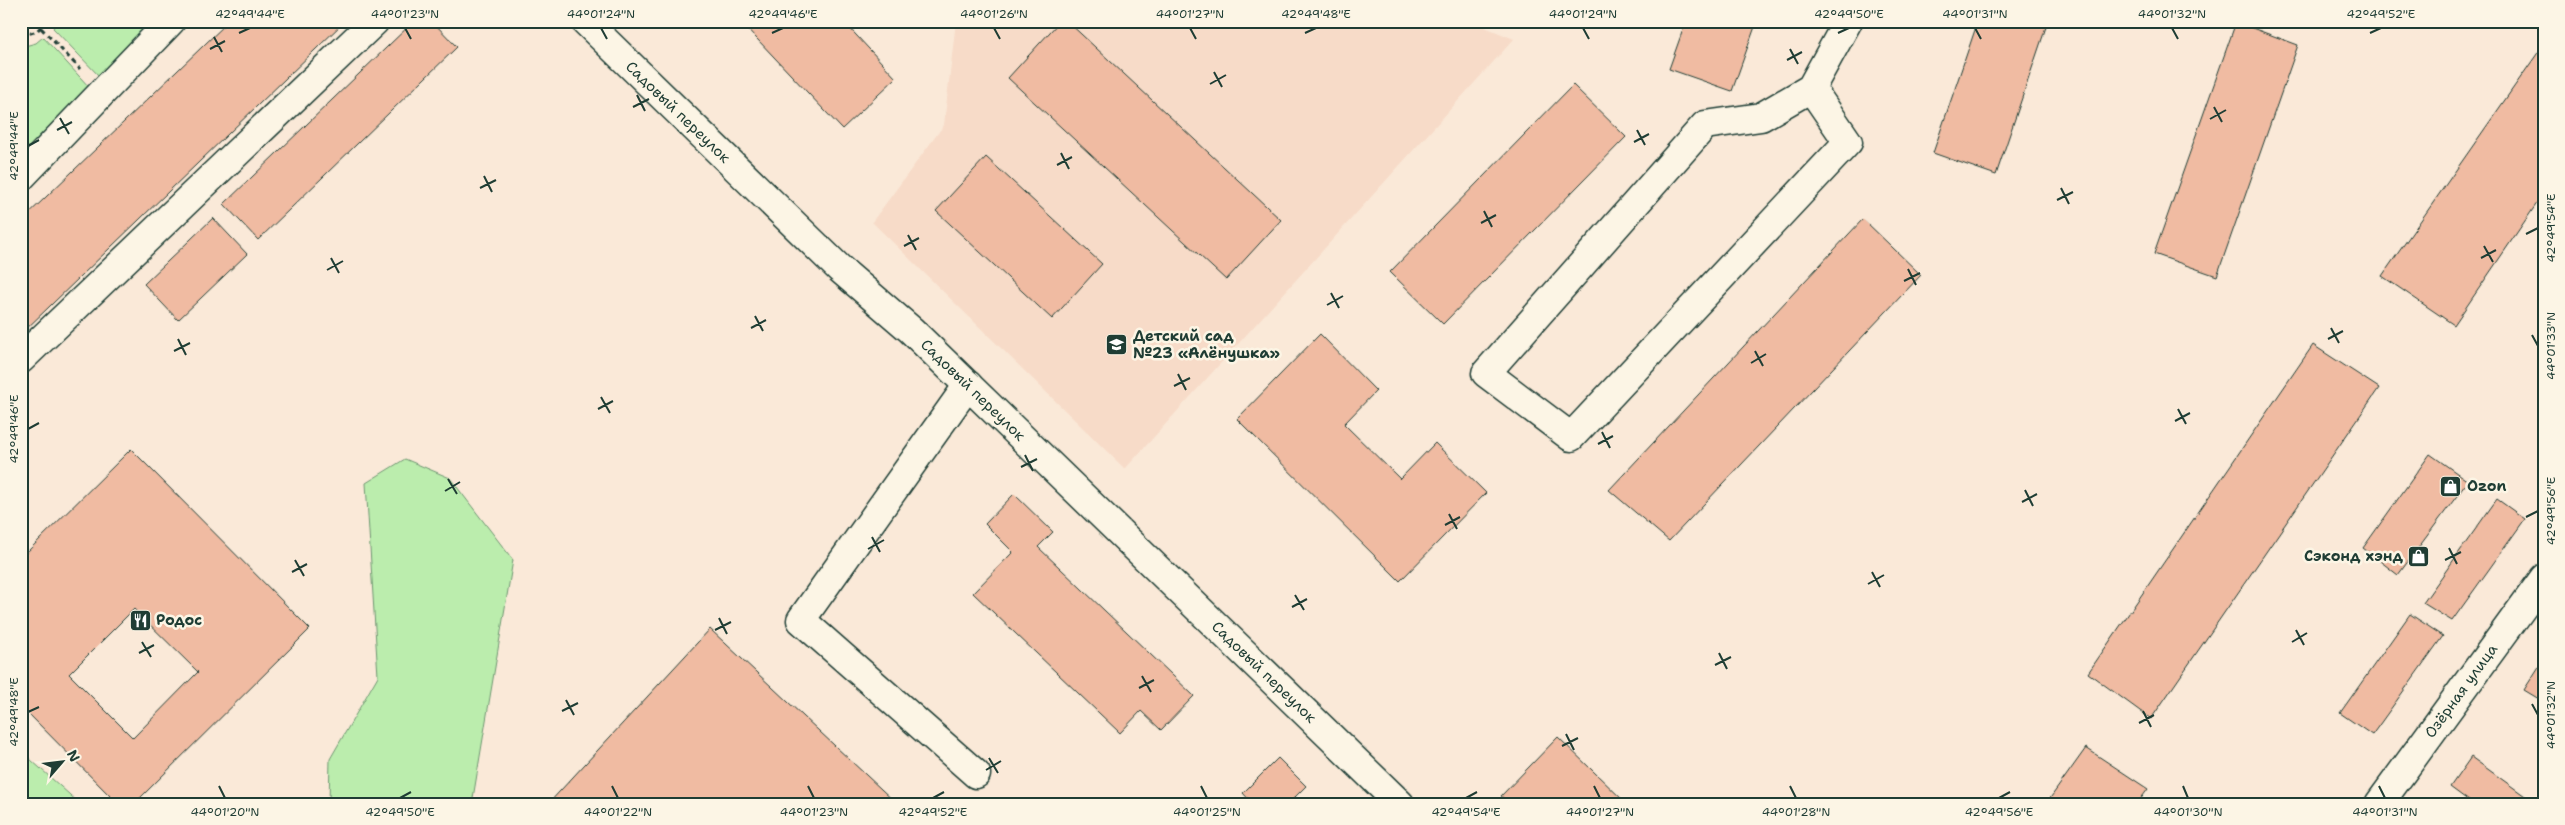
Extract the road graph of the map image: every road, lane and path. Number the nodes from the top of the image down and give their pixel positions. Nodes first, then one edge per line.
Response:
1 (46, 21) edge
2 (171, 21) edge
3 (374, 21) edge
4 (585, 21) edge
5 (1848, 21) edge
6 (41, 28) junction
7 (21, 36) edge
8 (1811, 88) junction
9 (103, 93) junction
10 (21, 178) edge
11 (21, 359) edge
12 (968, 385) junction
13 (2544, 578) edge
14 (976, 774) dead end
15 (1400, 804) edge
16 (2379, 804) edge

1 - 6 path
2 - 9 street
3 - 11 street
4 - 12 street, Садовый переулок
5 - 8 street
6 - 7 path
6 - 9 path
8 - 8 street
9 - 10 street
12 - 14 street
12 - 15 street, Садовый переулок
13 - 16 street, Озёрная улица

